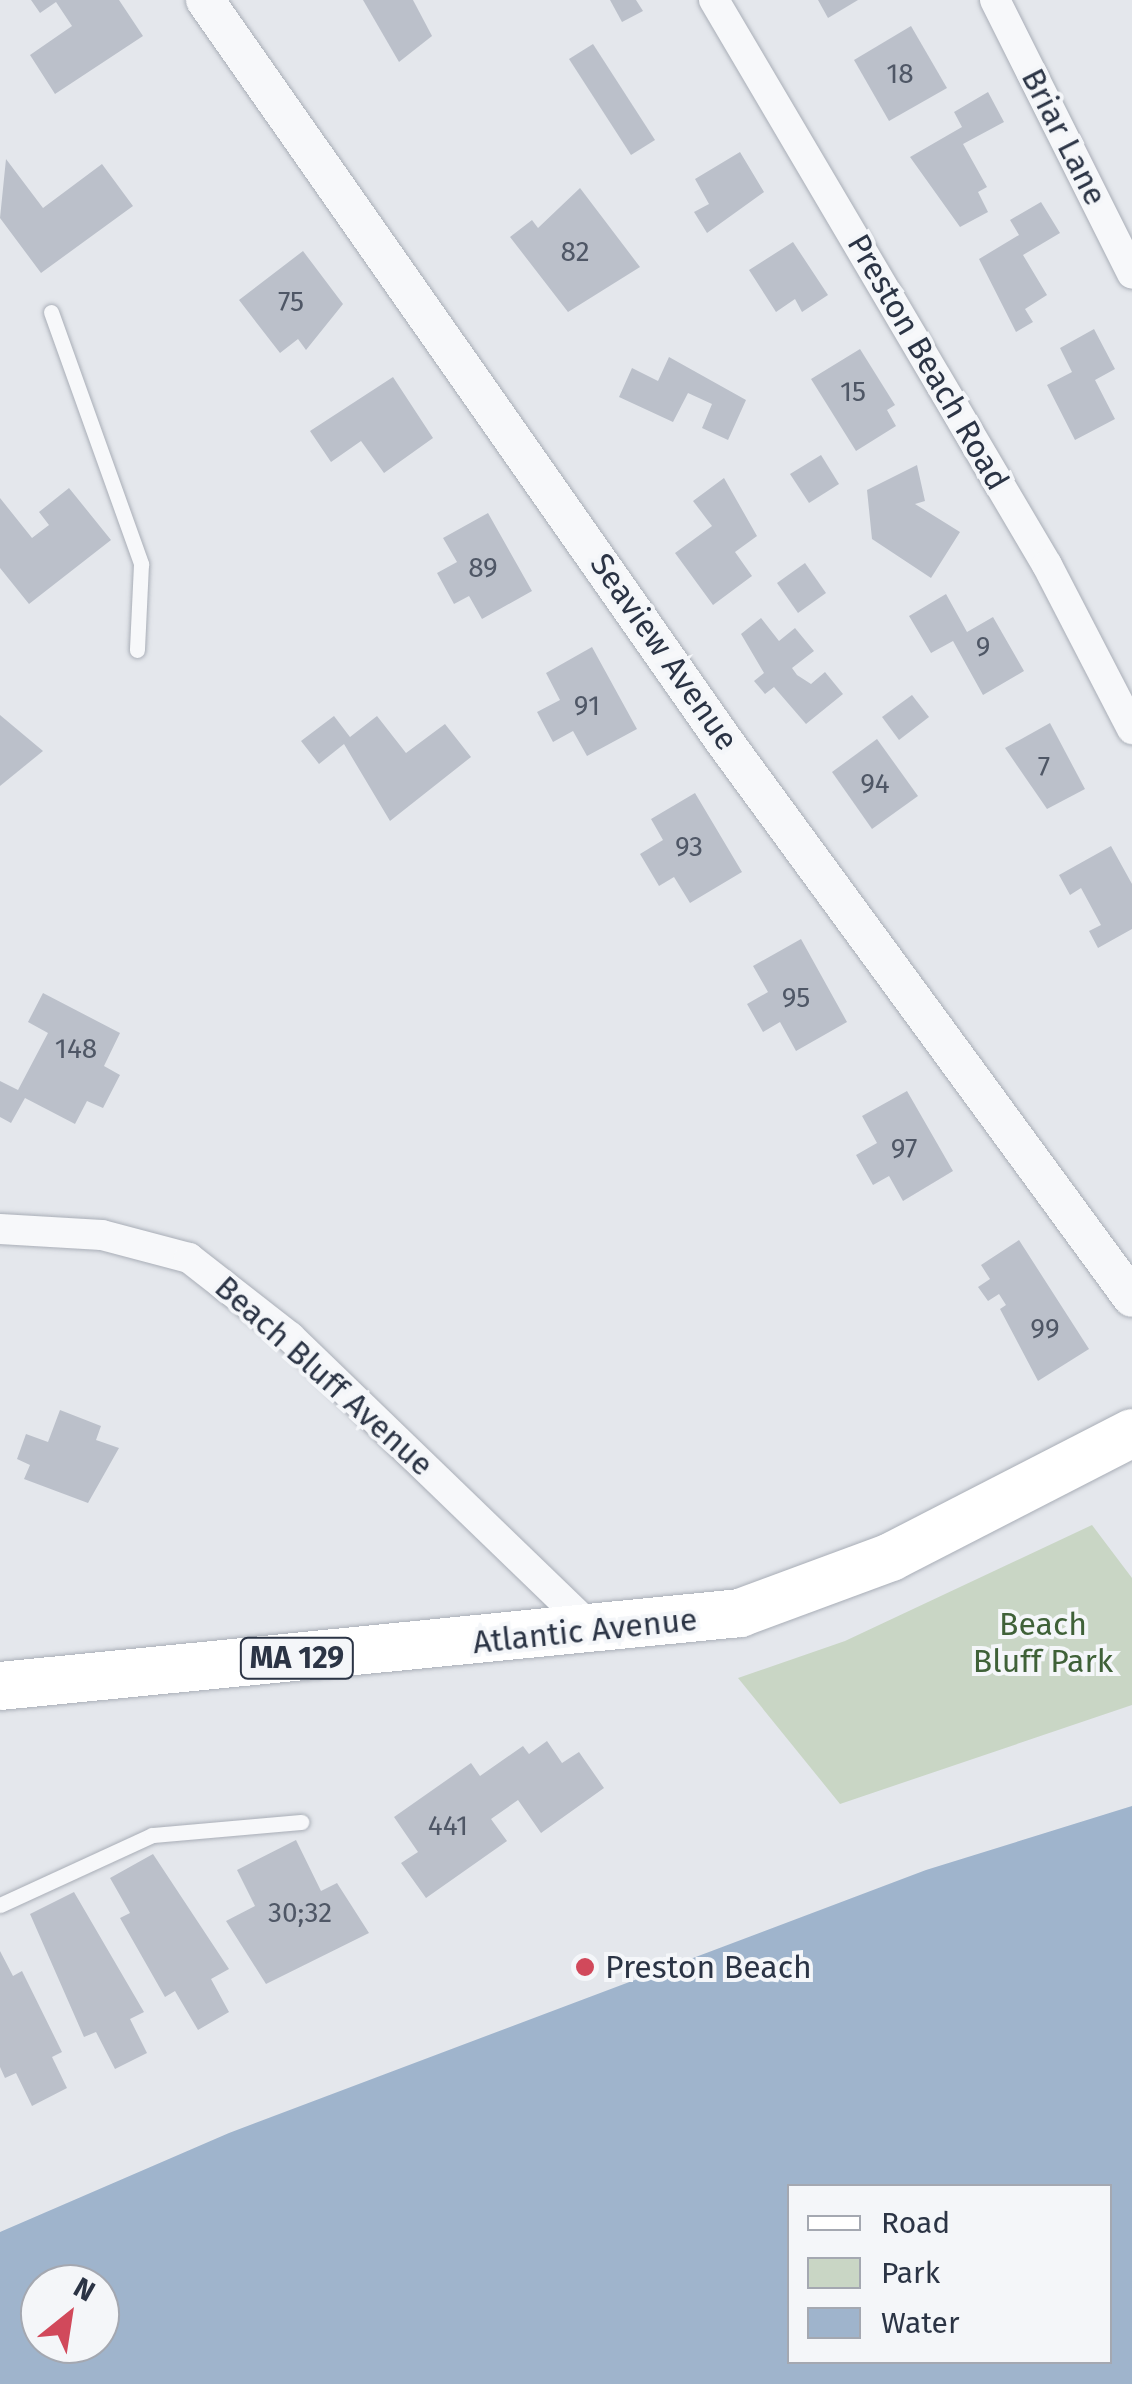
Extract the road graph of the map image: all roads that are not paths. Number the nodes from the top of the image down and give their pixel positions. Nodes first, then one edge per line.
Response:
1 (205, 0) edge
2 (714, 0) edge
3 (995, 0) edge
4 (1132, 274) edge
5 (51, 312) dead end
6 (137, 650) dead end
7 (1132, 729) edge
8 (0, 1229) edge
9 (1132, 1298) edge
10 (1132, 1433) edge
11 (594, 1631) junction
12 (0, 1686) edge
13 (301, 1822) dead end
14 (0, 1905) edge

1 - 9 street, Seaview Avenue
2 - 7 street, Preston Beach Road
3 - 4 street, Briar Lane
5 - 6 lane
8 - 11 street, Beach Bluff Avenue
10 - 11 main road, Atlantic Avenue / MA 129
11 - 12 main road, Atlantic Avenue / MA 129
13 - 14 lane

